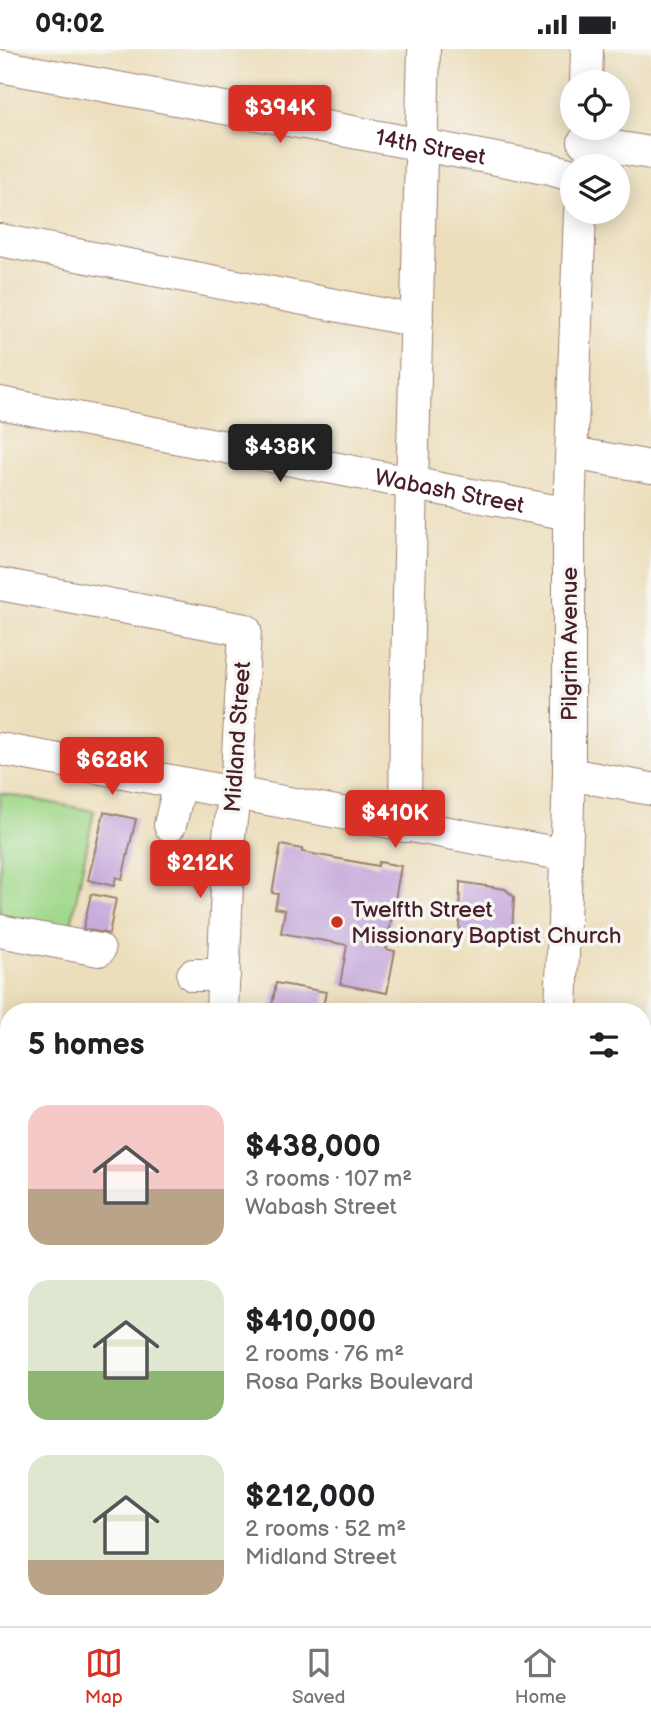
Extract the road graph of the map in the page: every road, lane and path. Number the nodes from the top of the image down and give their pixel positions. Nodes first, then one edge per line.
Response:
1 (424, 49) edge
2 (587, 49) edge
3 (0, 66) edge
4 (586, 70) edge
5 (422, 145) junction
6 (583, 145) edge
7 (651, 153) edge
8 (560, 173) edge
9 (580, 224) edge
10 (0, 240) edge
11 (417, 321) junction
12 (0, 403) edge
13 (572, 453) junction
14 (651, 467) edge
15 (412, 483) junction
16 (569, 514) junction
17 (0, 584) edge
18 (0, 749) edge
19 (569, 774) junction
20 (180, 783) junction
21 (651, 789) edge
22 (234, 794) junction
23 (170, 825) dead end
24 (405, 825) junction
25 (566, 855) junction
26 (0, 931) edge
27 (99, 950) dead end
28 (193, 975) dead end
29 (224, 975) junction
30 (222, 1003) edge
31 (561, 1003) edge

1 - 5 street
2 - 4 street
3 - 5 street, 14th Street
5 - 8 street, 14th Street
5 - 11 street
6 - 7 street
9 - 13 street
10 - 11 street
11 - 15 street
12 - 15 street, Wabash Street
13 - 14 street
13 - 16 street, Pilgrim Avenue
15 - 16 street, Wabash Street
15 - 24 street
16 - 19 street, Pilgrim Avenue
17 - 22 street, Midland Street
18 - 20 street
19 - 21 street
19 - 25 street, Pilgrim Avenue
20 - 22 street
20 - 23 street
22 - 24 street
22 - 29 street, Midland Street
24 - 25 street
25 - 31 street
26 - 27 street
28 - 29 street
29 - 30 street, Midland Street

